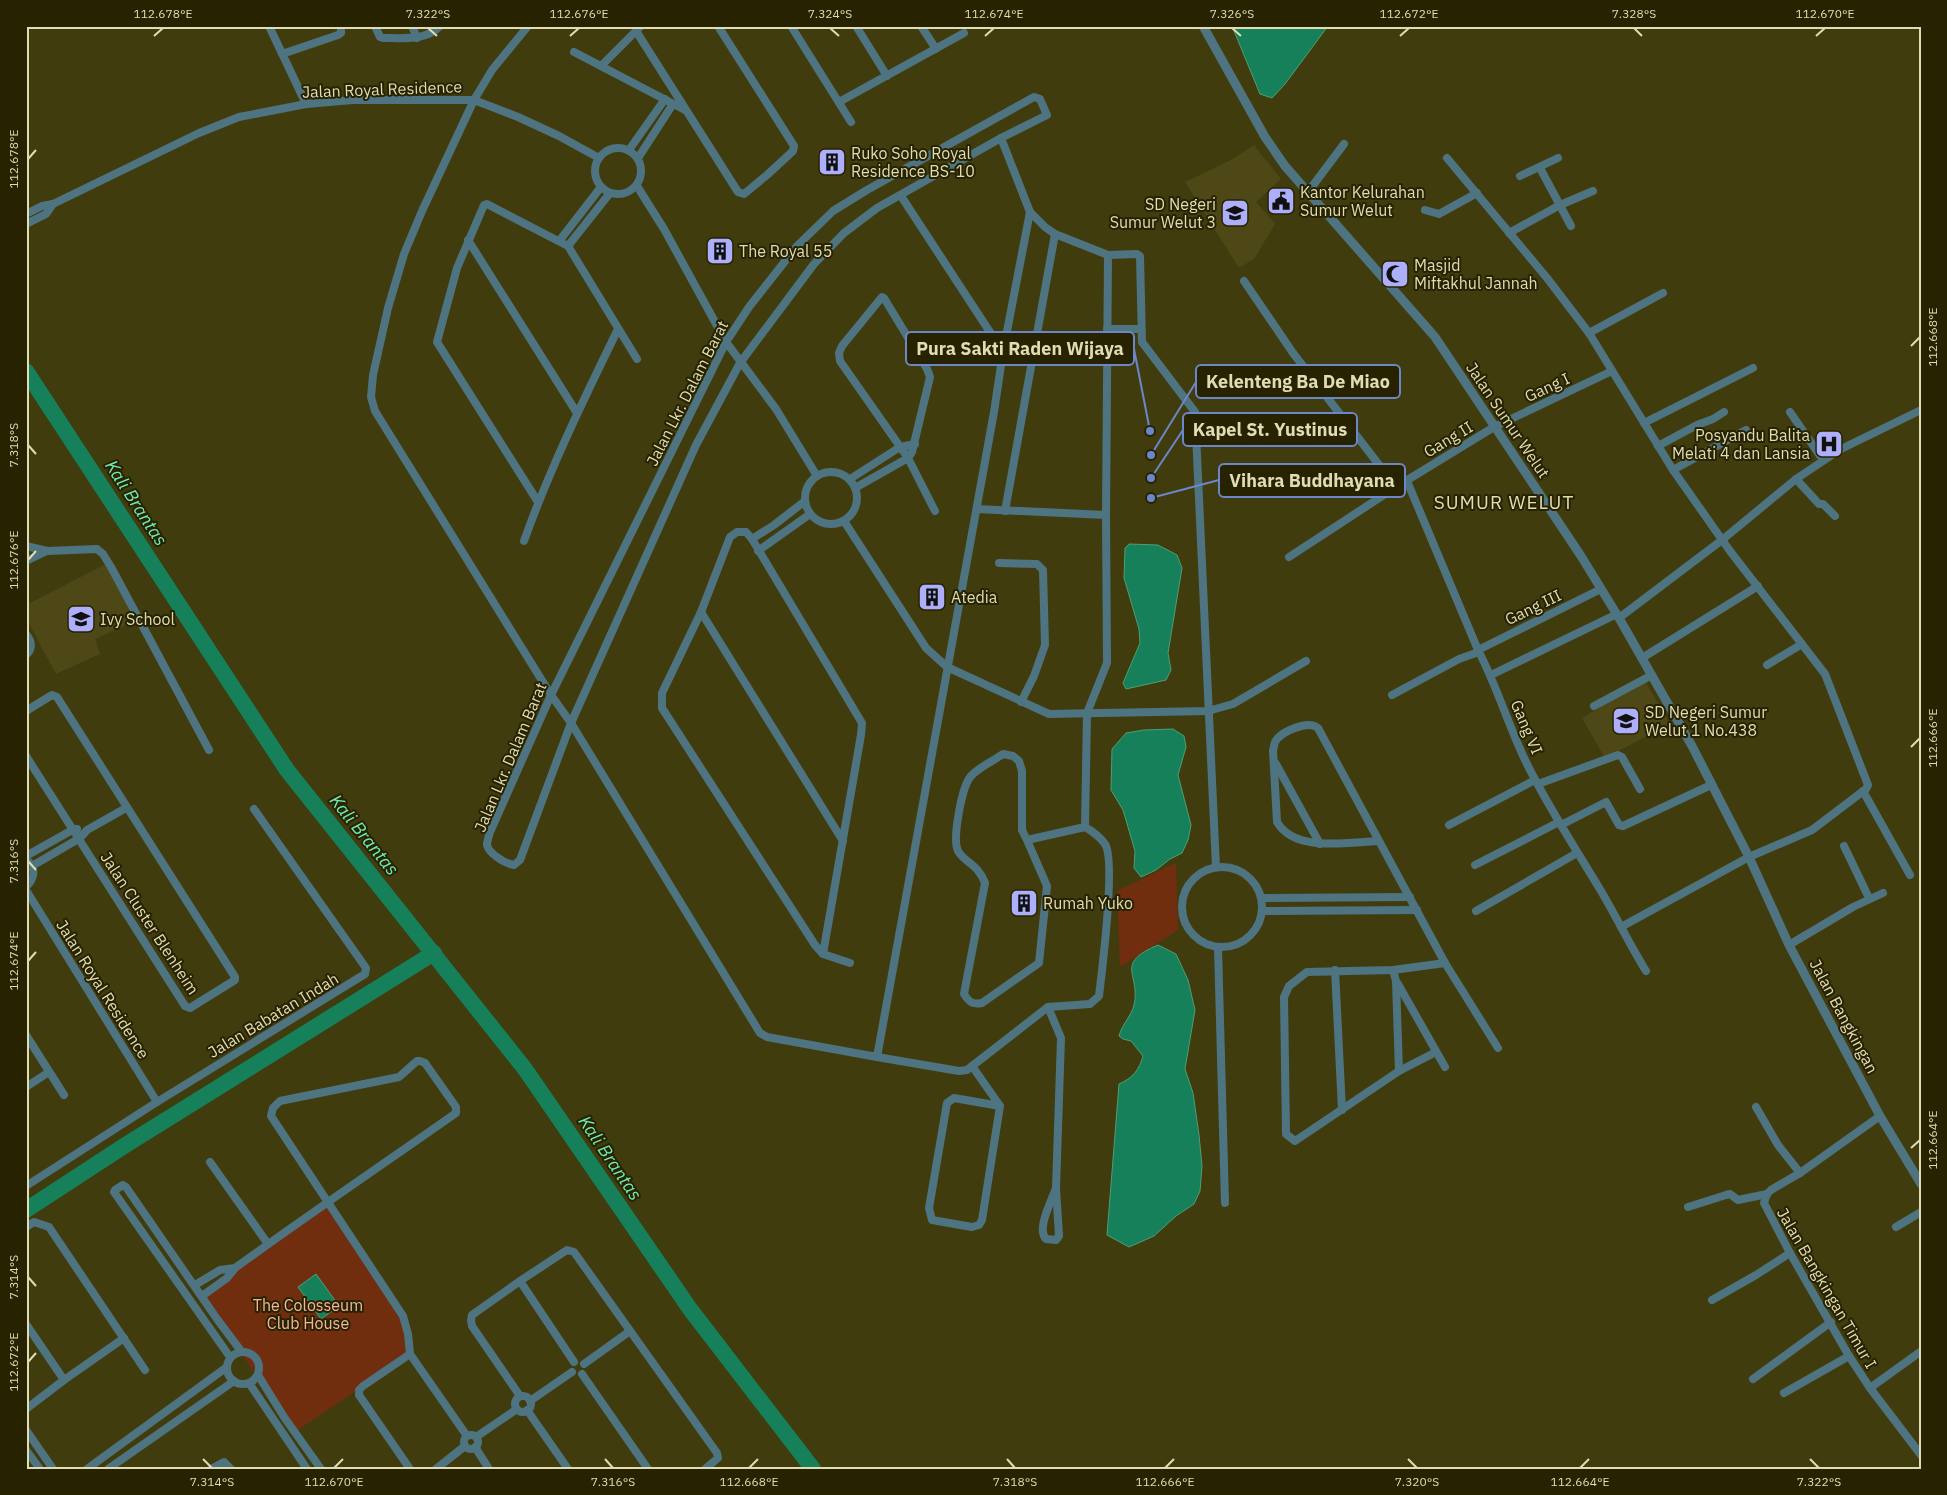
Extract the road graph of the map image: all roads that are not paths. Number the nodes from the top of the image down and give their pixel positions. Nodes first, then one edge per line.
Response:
1 (269, 26) edge
2 (341, 26) edge
3 (375, 26) edge
4 (412, 26) edge
5 (440, 26) edge
6 (528, 26) edge
7 (718, 26) edge
8 (791, 26) edge
9 (856, 26) edge
10 (921, 26) edge
11 (1203, 26) edge
12 (638, 29) edge
13 (964, 33) dead end
14 (417, 38) junction
15 (936, 49) junction
16 (574, 52) dead end
17 (282, 54) junction
18 (601, 66) junction
19 (887, 76) junction
20 (474, 100) junction
21 (665, 100) junction
22 (839, 102) junction
23 (306, 104) junction
24 (673, 104) junction
25 (687, 111) junction
26 (851, 122) dead end
27 (1001, 138) junction
28 (1344, 144) dead end
29 (629, 150) junction
30 (599, 158) junction
31 (638, 158) junction
32 (1447, 158) dead end
33 (1558, 158) dead end
34 (1540, 168) junction
35 (1520, 176) dead end
36 (636, 186) junction
37 (601, 187) junction
38 (1593, 191) dead end
39 (1308, 192) junction
40 (610, 193) junction
41 (1477, 193) junction
42 (900, 196) junction
43 (53, 204) junction
44 (1560, 206) junction
45 (1425, 210) dead end
46 (29, 212) edge
47 (1030, 212) junction
48 (26, 224) edge
49 (1571, 226) dead end
50 (1510, 233) junction
51 (1055, 234) junction
52 (468, 240) junction
53 (560, 240) junction
54 (568, 246) junction
55 (1108, 255) junction
56 (1244, 281) dead end
57 (1664, 294) dead end
58 (1108, 328) junction
59 (618, 329) junction
60 (1140, 329) junction
61 (1589, 333) junction
62 (726, 342) junction
63 (1003, 352) junction
64 (637, 359) dead end
65 (740, 363) junction
66 (1753, 368) dead end
67 (1612, 371) junction
68 (1724, 412) dead end
69 (1790, 412) dead end
70 (1920, 412) edge
71 (577, 413) junction
72 (1644, 423) junction
73 (1494, 427) junction
74 (1746, 430) dead end
75 (915, 444) junction
76 (1658, 446) junction
77 (900, 447) junction
78 (908, 458) junction
79 (1823, 460) junction
80 (1673, 470) junction
81 (817, 476) junction
82 (850, 479) junction
83 (1796, 479) junction
84 (1407, 481) junction
85 (1396, 487) junction
86 (855, 488) junction
87 (538, 502) junction
88 (805, 502) junction
89 (977, 509) junction
90 (935, 510) dead end
91 (1005, 511) junction
92 (810, 514) junction
93 (1106, 515) junction
94 (1835, 516) dead end
95 (844, 521) junction
96 (752, 539) junction
97 (1722, 540) junction
98 (524, 541) dead end
99 (26, 546) edge
100 (758, 551) junction
101 (48, 552) junction
102 (1290, 556) dead end
103 (26, 561) edge
104 (999, 563) dead end
105 (1758, 586) junction
106 (1601, 589) junction
107 (701, 612) junction
108 (1618, 616) junction
109 (26, 634) edge
110 (1802, 644) junction
111 (1479, 651) junction
112 (26, 655) edge
113 (1642, 658) junction
114 (1306, 661) dead end
115 (1767, 665) dead end
116 (947, 667) junction
117 (1491, 675) junction
118 (1652, 675) junction
119 (1392, 695) dead end
120 (551, 696) junction
121 (1021, 702) junction
122 (1594, 706) dead end
123 (26, 711) edge
124 (1208, 711) junction
125 (1087, 713) junction
126 (571, 723) junction
127 (209, 750) dead end
128 (26, 756) edge
129 (1275, 763) junction
130 (1537, 782) junction
131 (1711, 785) junction
132 (1640, 789) dead end
133 (1862, 792) junction
134 (126, 808) junction
135 (254, 809) dead end
136 (1560, 824) junction
137 (1449, 825) dead end
138 (1084, 827) junction
139 (74, 829) junction
140 (87, 830) junction
141 (80, 838) junction
142 (1028, 840) junction
143 (843, 841) junction
144 (1378, 841) junction
145 (1320, 844) junction
146 (1844, 846) dead end
147 (1577, 853) junction
148 (1749, 857) junction
149 (26, 858) edge
150 (1475, 865) dead end
151 (32, 866) junction
152 (1216, 867) junction
153 (1910, 875) dead end
154 (26, 888) edge
155 (1883, 893) dead end
156 (1262, 898) junction
157 (1410, 898) junction
158 (1869, 898) junction
159 (1417, 910) junction
160 (1263, 911) junction
161 (1476, 911) dead end
162 (1621, 927) junction
163 (1790, 945) junction
164 (1218, 948) junction
165 (823, 954) junction
166 (850, 963) dead end
167 (1445, 963) junction
168 (1335, 970) junction
169 (1394, 970) junction
170 (1646, 972) dead end
171 (1396, 981) junction
172 (1048, 1007) junction
173 (26, 1035) edge
174 (1498, 1048) dead end
175 (1436, 1052) junction
176 (877, 1057) junction
177 (972, 1066) junction
178 (1445, 1067) dead end
179 (1399, 1071) junction
180 (49, 1072) junction
181 (26, 1087) edge
182 (64, 1095) dead end
183 (157, 1102) junction
184 (1000, 1106) junction
185 (1756, 1107) dead end
186 (1342, 1110) junction
187 (1880, 1116) junction
188 (210, 1162) dead end
189 (1800, 1173) junction
190 (1921, 1184) edge
191 (26, 1186) edge
192 (1056, 1188) junction
193 (1767, 1194) junction
194 (329, 1202) junction
195 (1225, 1203) dead end
196 (1688, 1207) dead end
197 (1921, 1212) edge
198 (1896, 1227) dead end
199 (26, 1228) edge
200 (268, 1244) junction
201 (1790, 1253) junction
202 (180, 1266) junction
203 (235, 1268) junction
204 (170, 1272) junction
205 (520, 1281) junction
206 (194, 1285) junction
207 (202, 1296) junction
208 (1712, 1300) dead end
209 (217, 1319) junction
210 (1831, 1322) junction
211 (26, 1324) edge
212 (207, 1326) junction
213 (630, 1331) junction
214 (124, 1338) junction
215 (241, 1351) junction
216 (1920, 1352) edge
217 (410, 1354) junction
218 (1849, 1356) junction
219 (230, 1357) junction
220 (574, 1362) junction
221 (584, 1364) junction
222 (227, 1367) junction
223 (145, 1370) dead end
224 (572, 1372) junction
225 (582, 1374) junction
226 (258, 1375) junction
227 (1753, 1379) dead end
228 (64, 1380) junction
229 (234, 1381) junction
230 (249, 1383) junction
231 (1870, 1388) junction
232 (1784, 1393) dead end
233 (520, 1396) junction
234 (530, 1401) junction
235 (26, 1409) edge
236 (517, 1409) junction
237 (527, 1410) junction
238 (284, 1417) junction
239 (275, 1423) junction
240 (26, 1430) edge
241 (467, 1436) junction
242 (476, 1437) junction
243 (465, 1446) junction
244 (475, 1448) junction
245 (26, 1450) edge
246 (1921, 1455) edge
247 (319, 1465) edge
248 (40, 1469) edge
249 (53, 1469) edge
250 (87, 1469) edge
251 (108, 1469) edge
252 (211, 1469) edge
253 (231, 1469) edge
254 (307, 1469) edge
255 (410, 1469) edge
256 (436, 1469) edge
257 (489, 1469) edge
258 (568, 1469) edge
259 (648, 1469) edge
260 (705, 1469) edge

1 - 17 street
2 - 17 street
3 - 14 street
4 - 14 street
5 - 14 street
6 - 20 street
7 - 25 street
8 - 22 street
9 - 19 street
10 - 15 street
11 - 39 street, Jalan Sumur Welut
12 - 18 street
12 - 25 street
13 - 15 street
15 - 19 street
16 - 18 street
17 - 23 street
18 - 21 street
19 - 22 street
20 - 23 street, Jalan Royal Residence
20 - 30 street, Jalan Royal Residence
20 - 120 street
21 - 24 street
21 - 29 street
22 - 26 street
23 - 43 street, Jalan Royal Residence
24 - 25 street
24 - 31 street
27 - 42 street, Jalan Lkr. Dalam Barat
27 - 47 street
27 - 62 street, Jalan Lkr. Dalam Barat
28 - 39 street
29 - 30 street
29 - 31 street
30 - 37 street
31 - 36 street
32 - 41 street
33 - 34 street
34 - 35 street
34 - 44 street
36 - 40 street
36 - 62 street
37 - 40 street
37 - 53 street
38 - 44 street
39 - 73 street, Jalan Sumur Welut
40 - 54 street
41 - 45 street
41 - 50 street
42 - 63 street
42 - 65 street, Jalan Lkr. Dalam Barat
43 - 46 street, Jalan Royal Residence
43 - 48 street, Jalan Royal Residence
44 - 49 street
44 - 50 street
47 - 51 street
47 - 63 street
50 - 61 street
51 - 55 street
51 - 91 street
52 - 53 street
52 - 71 street
52 - 87 street
53 - 54 street
54 - 59 street
55 - 58 street
55 - 60 street
56 - 85 street
57 - 61 street
58 - 60 street
58 - 93 street
59 - 64 street
59 - 71 street
60 - 124 street
61 - 67 street
62 - 65 street
62 - 120 street, Jalan Lkr. Dalam Barat
63 - 89 street
65 - 81 street
65 - 126 street, Jalan Lkr. Dalam Barat
66 - 72 street
67 - 72 street
67 - 73 street, Gang I
68 - 76 street
69 - 79 street
70 - 79 street
71 - 87 street
72 - 76 street
73 - 84 street, Gang II
73 - 106 street, Jalan Sumur Welut
74 - 80 street
75 - 77 street
75 - 77 street
75 - 78 street
76 - 80 street
77 - 78 street
77 - 82 street
78 - 86 street
78 - 90 street
79 - 83 street
80 - 97 street
81 - 82 street
81 - 88 street
82 - 86 street
83 - 94 street
83 - 97 street
84 - 85 street, Gang II
84 - 111 street, Gang VI
85 - 102 street, Gang II
86 - 95 street
87 - 98 street
88 - 92 street
88 - 96 street
89 - 91 street
89 - 116 street
91 - 93 street
92 - 95 street
92 - 100 street
93 - 125 street
95 - 116 street
96 - 100 street
96 - 107 street
97 - 105 street
97 - 108 street
99 - 101 street
100 - 143 street
101 - 103 street
101 - 127 street
104 - 121 street
105 - 110 street
105 - 113 street
106 - 108 street, Jalan Sumur Welut
106 - 111 street, Gang III
107 - 143 street
107 - 165 street
108 - 113 street, Jalan Sumur Welut
108 - 117 street
109 - 112 street
110 - 115 street
110 - 133 street
111 - 117 street, Gang VI
111 - 119 street, Gang III
113 - 118 street, Jalan Sumur Welut
114 - 124 street
116 - 121 street
116 - 176 street
117 - 130 street, Gang VI
118 - 122 street
118 - 131 street, Jalan Sumur Welut
120 - 126 street
120 - 126 street, Jalan Lkr. Dalam Barat
121 - 125 street
123 - 134 street, Jalan Cluster Blenheim
124 - 125 street
124 - 152 street
125 - 138 street
126 - 176 street
128 - 139 street, Jalan Cluster Blenheim
129 - 144 street
129 - 145 street
129 - 145 street
130 - 132 street
130 - 136 street, Gang VI
130 - 137 street
131 - 136 street
131 - 148 street, Jalan Sumur Welut
133 - 148 street
133 - 153 street
134 - 140 street
134 - 141 street, Jalan Cluster Blenheim
135 - 183 street, Jalan Babatan Indah
136 - 147 street, Gang VI
136 - 150 street
138 - 142 street
138 - 172 street
139 - 140 street
139 - 141 street, Jalan Cluster Blenheim
139 - 149 street
140 - 141 street
141 - 151 street
142 - 142 street
143 - 165 street
144 - 145 street
144 - 157 street
146 - 158 street
147 - 161 street
147 - 162 street, Gang VI
148 - 162 street
148 - 163 street, Jalan Bangkingan
149 - 151 street
151 - 154 street
152 - 156 street
152 - 164 street
154 - 183 street, Jalan Royal Residence
155 - 158 street
156 - 157 street
156 - 160 street
157 - 159 street
158 - 163 street
159 - 160 street
159 - 167 street
160 - 164 street
162 - 170 street, Gang VI
163 - 187 street, Jalan Bangkingan
164 - 195 street
165 - 166 street
167 - 169 street
167 - 174 street
168 - 169 street
168 - 186 street
168 - 186 street
169 - 171 street
171 - 175 street
171 - 179 street
172 - 177 street
172 - 192 street
173 - 180 street
175 - 178 street
175 - 179 street
176 - 177 street
177 - 184 street
179 - 186 street
180 - 181 street
180 - 182 street
183 - 191 street, Jalan Babatan Indah
184 - 184 street
185 - 189 street
187 - 189 street, Jalan Bangkingan Timur I
187 - 190 street, Jalan Bangkingan
188 - 200 street
189 - 193 street, Jalan Bangkingan Timur I
192 - 192 street
193 - 196 street
193 - 201 street, Jalan Bangkingan Timur I
194 - 194 street
194 - 200 street
194 - 217 street
197 - 198 street
199 - 214 street
200 - 203 street
201 - 208 street
201 - 210 street, Jalan Bangkingan Timur I
202 - 204 street
202 - 204 street
202 - 206 street
203 - 206 street
203 - 207 street
204 - 212 street
205 - 213 street
205 - 220 street
205 - 233 street
206 - 207 street
207 - 209 street
209 - 212 street
209 - 215 street
210 - 218 street, Jalan Bangkingan Timur I
210 - 227 street
211 - 228 street
212 - 219 street
213 - 221 street
213 - 260 street
214 - 223 street
214 - 228 street
215 - 219 street
215 - 226 street
216 - 231 street
217 - 241 street
217 - 255 street
218 - 231 street, Jalan Bangkingan Timur I
218 - 232 street
219 - 222 street
220 - 221 street
220 - 224 street
221 - 225 street
222 - 229 street
222 - 250 street
224 - 225 street
224 - 234 street
225 - 259 street
226 - 230 street
226 - 238 street
228 - 235 street
229 - 230 street
229 - 251 street
230 - 239 street
231 - 246 street, Jalan Bangkingan Timur I
233 - 234 street
233 - 236 street
234 - 237 street
236 - 237 street
236 - 242 street
237 - 258 street
238 - 239 street
238 - 247 street
239 - 254 street
240 - 249 street
241 - 242 street
241 - 243 street
242 - 244 street
243 - 244 street
243 - 256 street
244 - 257 street
245 - 248 street
247 - 254 street
252 - 253 street

